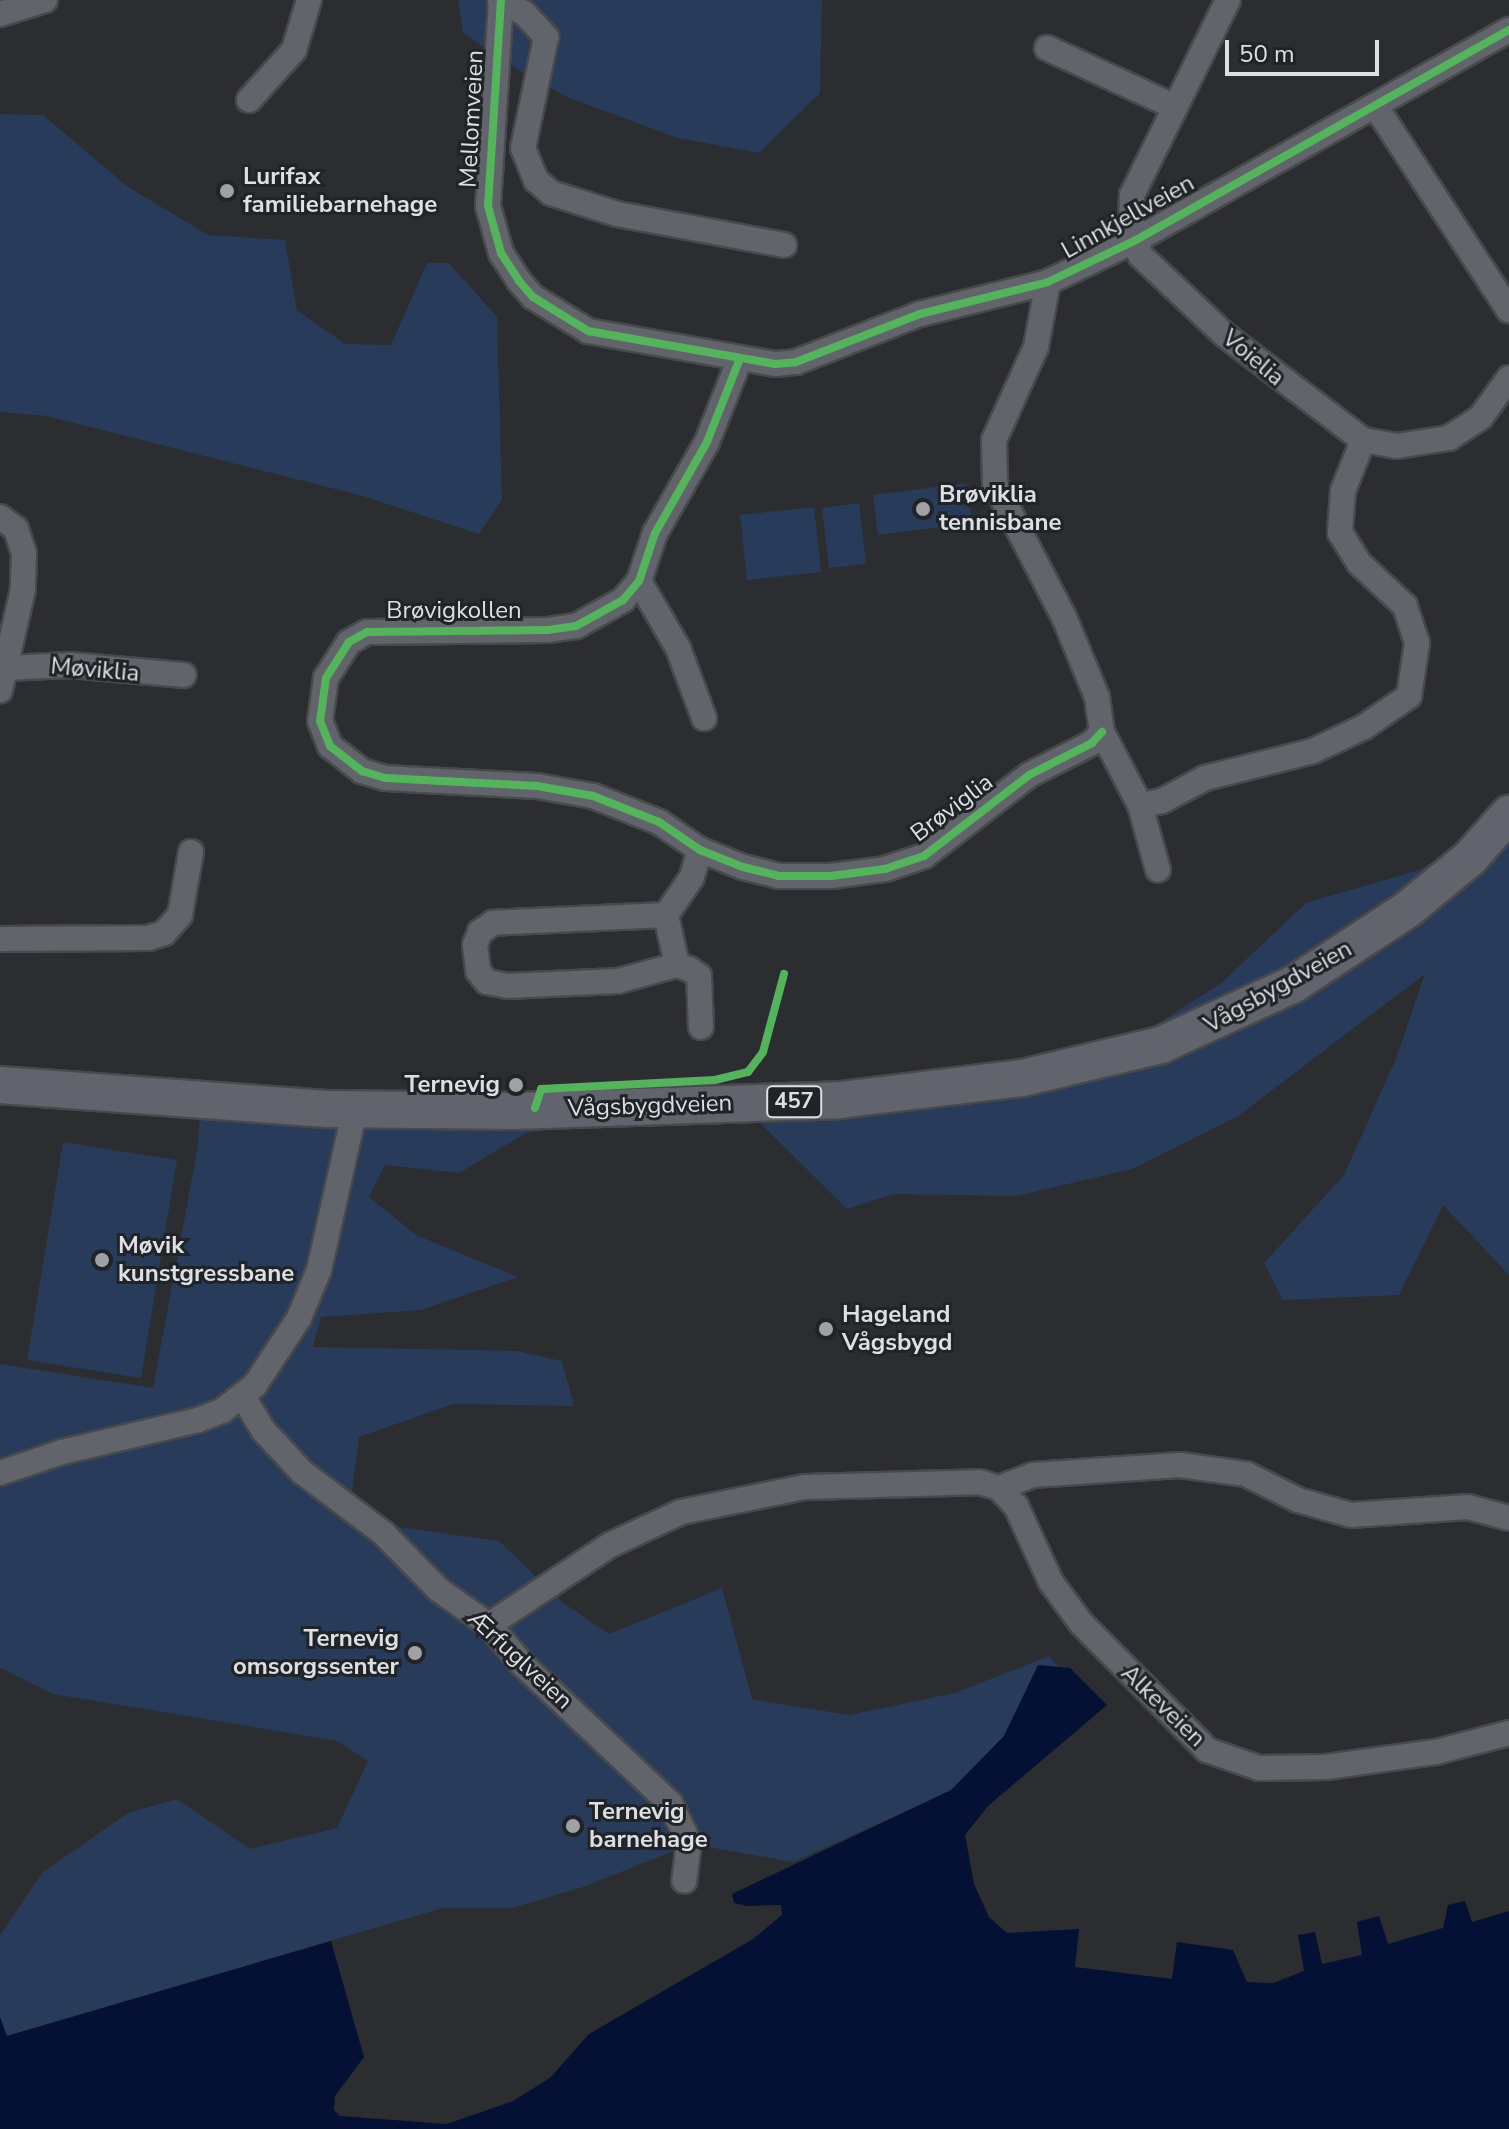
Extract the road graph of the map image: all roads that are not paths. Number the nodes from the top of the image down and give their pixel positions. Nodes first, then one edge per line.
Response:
1 (45, 0) edge
2 (309, 0) edge
3 (1228, 0) edge
4 (500, 1) edge
5 (0, 14) edge
6 (1509, 30) edge
7 (1047, 48) dead end
8 (249, 100) dead end
9 (1171, 105) junction
10 (1376, 107) junction
11 (1136, 240) junction
12 (784, 245) dead end
13 (1048, 282) junction
14 (1509, 310) edge
15 (739, 361) junction
16 (1509, 378) edge
17 (1363, 440) junction
18 (0, 517) edge
19 (639, 581) junction
20 (184, 675) dead end
21 (3, 679) edge
22 (704, 718) dead end
23 (1102, 732) junction
24 (1140, 805) junction
25 (1509, 814) edge
26 (700, 850) junction
27 (191, 852) dead end
28 (1158, 870) dead end
29 (763, 874) joint
30 (666, 915) junction
31 (0, 939) edge
32 (677, 965) junction
33 (701, 1027) dead end
34 (0, 1085) edge
35 (355, 1109) junction
36 (242, 1395) junction
37 (0, 1473) edge
38 (999, 1488) junction
39 (1509, 1518) edge
40 (489, 1625) junction
41 (1509, 1733) edge
42 (684, 1881) dead end

1 - 5 street
2 - 8 street
3 - 9 street, Voielia
4 - 12 street, Mellomveien
4 - 15 street, Mellomveien
6 - 10 street, Linnkjellveien
7 - 9 street
9 - 11 street, Voielia
10 - 11 street, Linnkjellveien
10 - 14 street
11 - 13 street, Linnkjellveien
11 - 17 street, Voielia
13 - 15 street, Linnkjellveien
13 - 23 street
15 - 19 street, Brøvigkollen
16 - 17 street, Voielia
17 - 24 street
18 - 21 street
19 - 22 street
19 - 26 street, Brøvigkollen
20 - 21 street, Møviklia
23 - 24 street
23 - 29 street, Brøviglia
24 - 28 street
25 - 35 main road, Vågsbygdveien / 457
26 - 29 street, Brøvigkollen
26 - 30 street
27 - 31 street
30 - 32 street
30 - 32 street
32 - 33 street
34 - 35 main road, Vågsbygdveien / 457
35 - 36 street
36 - 37 street
36 - 40 street, Ærfuglveien
38 - 39 street
38 - 40 street
38 - 41 street, Alkeveien
40 - 42 street, Ærfuglveien

